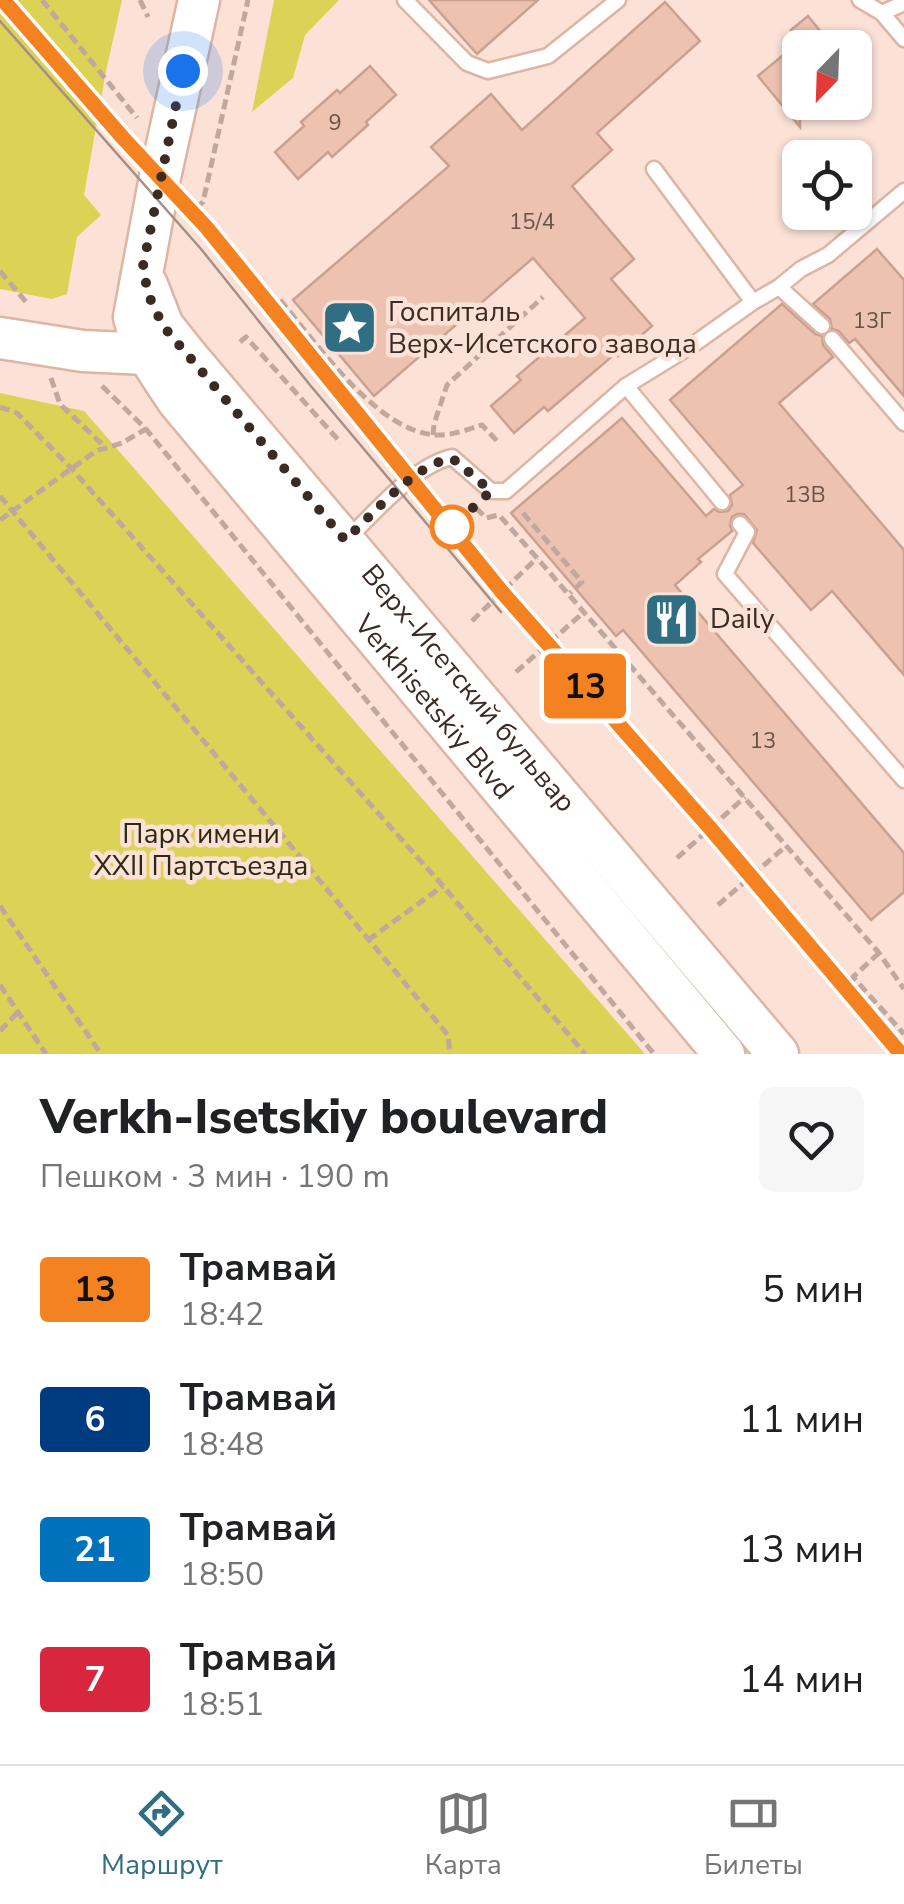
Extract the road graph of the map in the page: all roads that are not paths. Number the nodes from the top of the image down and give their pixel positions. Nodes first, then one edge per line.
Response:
1 (199, 0) edge
2 (404, 0) edge
3 (618, 0) edge
4 (860, 0) edge
5 (904, 3) edge
6 (882, 13) junction
7 (904, 38) edge
8 (654, 169) dead end
9 (904, 191) edge
10 (143, 266) junction
11 (779, 287) junction
12 (752, 302) junction
13 (0, 338) edge
14 (167, 355) junction
15 (66, 364) junction
16 (626, 386) junction
17 (178, 401) junction
18 (904, 423) edge
19 (722, 502) dead end
20 (740, 524) dead end
21 (345, 540) junction
22 (904, 780) edge
23 (609, 884) junction
24 (724, 1054) edge
25 (778, 1054) edge

1 - 10 main road
2 - 3 lane
4 - 6 lane
5 - 6 lane
6 - 7 lane
8 - 12 lane
9 - 11 lane
10 - 14 main road
10 - 15 main road
11 - 12 lane
11 - 18 lane
12 - 16 lane
13 - 15 main road
14 - 15 main road
14 - 17 main road, Verkhisetskiy Blvd
14 - 21 main road, Верх-Исетский бульвар
15 - 17 main road
16 - 19 lane
16 - 21 lane
17 - 23 main road, Verkhisetskiy Blvd
20 - 22 lane
21 - 23 main road, Верх-Исетский бульвар
23 - 24 main road, Verkhisetskiy Blvd
23 - 25 main road, Верх-Исетский бульвар

